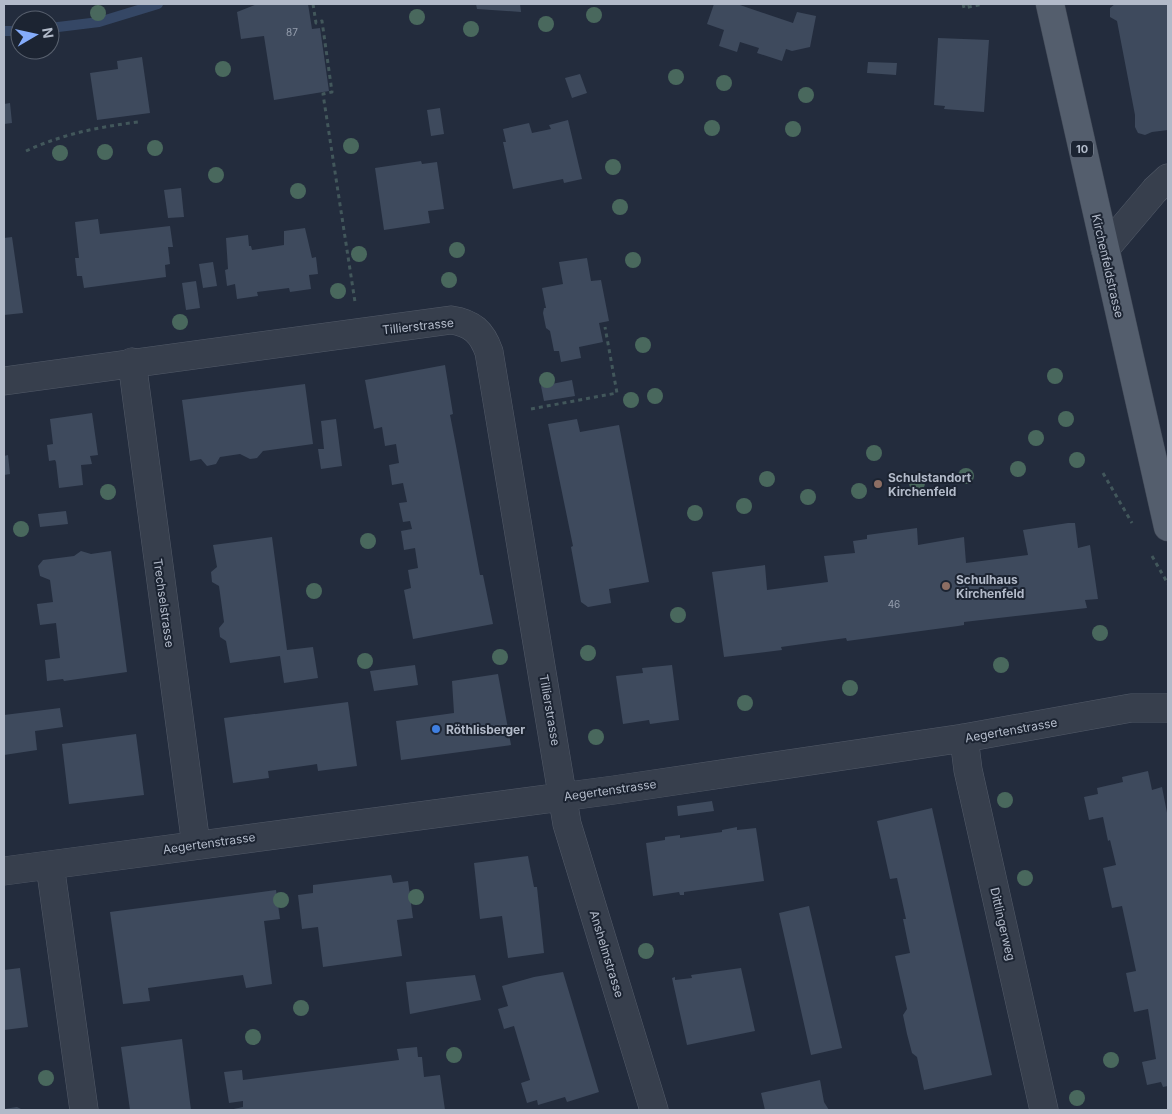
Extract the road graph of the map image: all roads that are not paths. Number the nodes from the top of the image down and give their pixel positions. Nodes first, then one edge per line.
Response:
1 (1050, 4) edge
2 (1168, 178) edge
3 (1105, 249) junction
4 (132, 362) junction
5 (4, 380) edge
6 (1168, 527) edge
7 (1168, 708) edge
8 (964, 738) junction
9 (563, 797) junction
10 (196, 845) junction
11 (50, 865) junction
12 (4, 871) edge
13 (84, 1110) edge
14 (654, 1110) edge
15 (1044, 1110) edge

1 - 3 main road, Kirchenfeldstrasse / 10
2 - 3 street
3 - 6 main road, Kirchenfeldstrasse / 10
4 - 5 street, Tillierstrasse
4 - 9 street, Tillierstrasse
4 - 10 street, Trechselstrasse
7 - 8 street, Aegertenstrasse
8 - 9 street, Aegertenstrasse
8 - 15 street, Dittlingerweg
9 - 10 street, Aegertenstrasse
9 - 14 street, Anshelmstrasse
10 - 11 street, Aegertenstrasse
11 - 12 street, Aegertenstrasse
11 - 13 street

